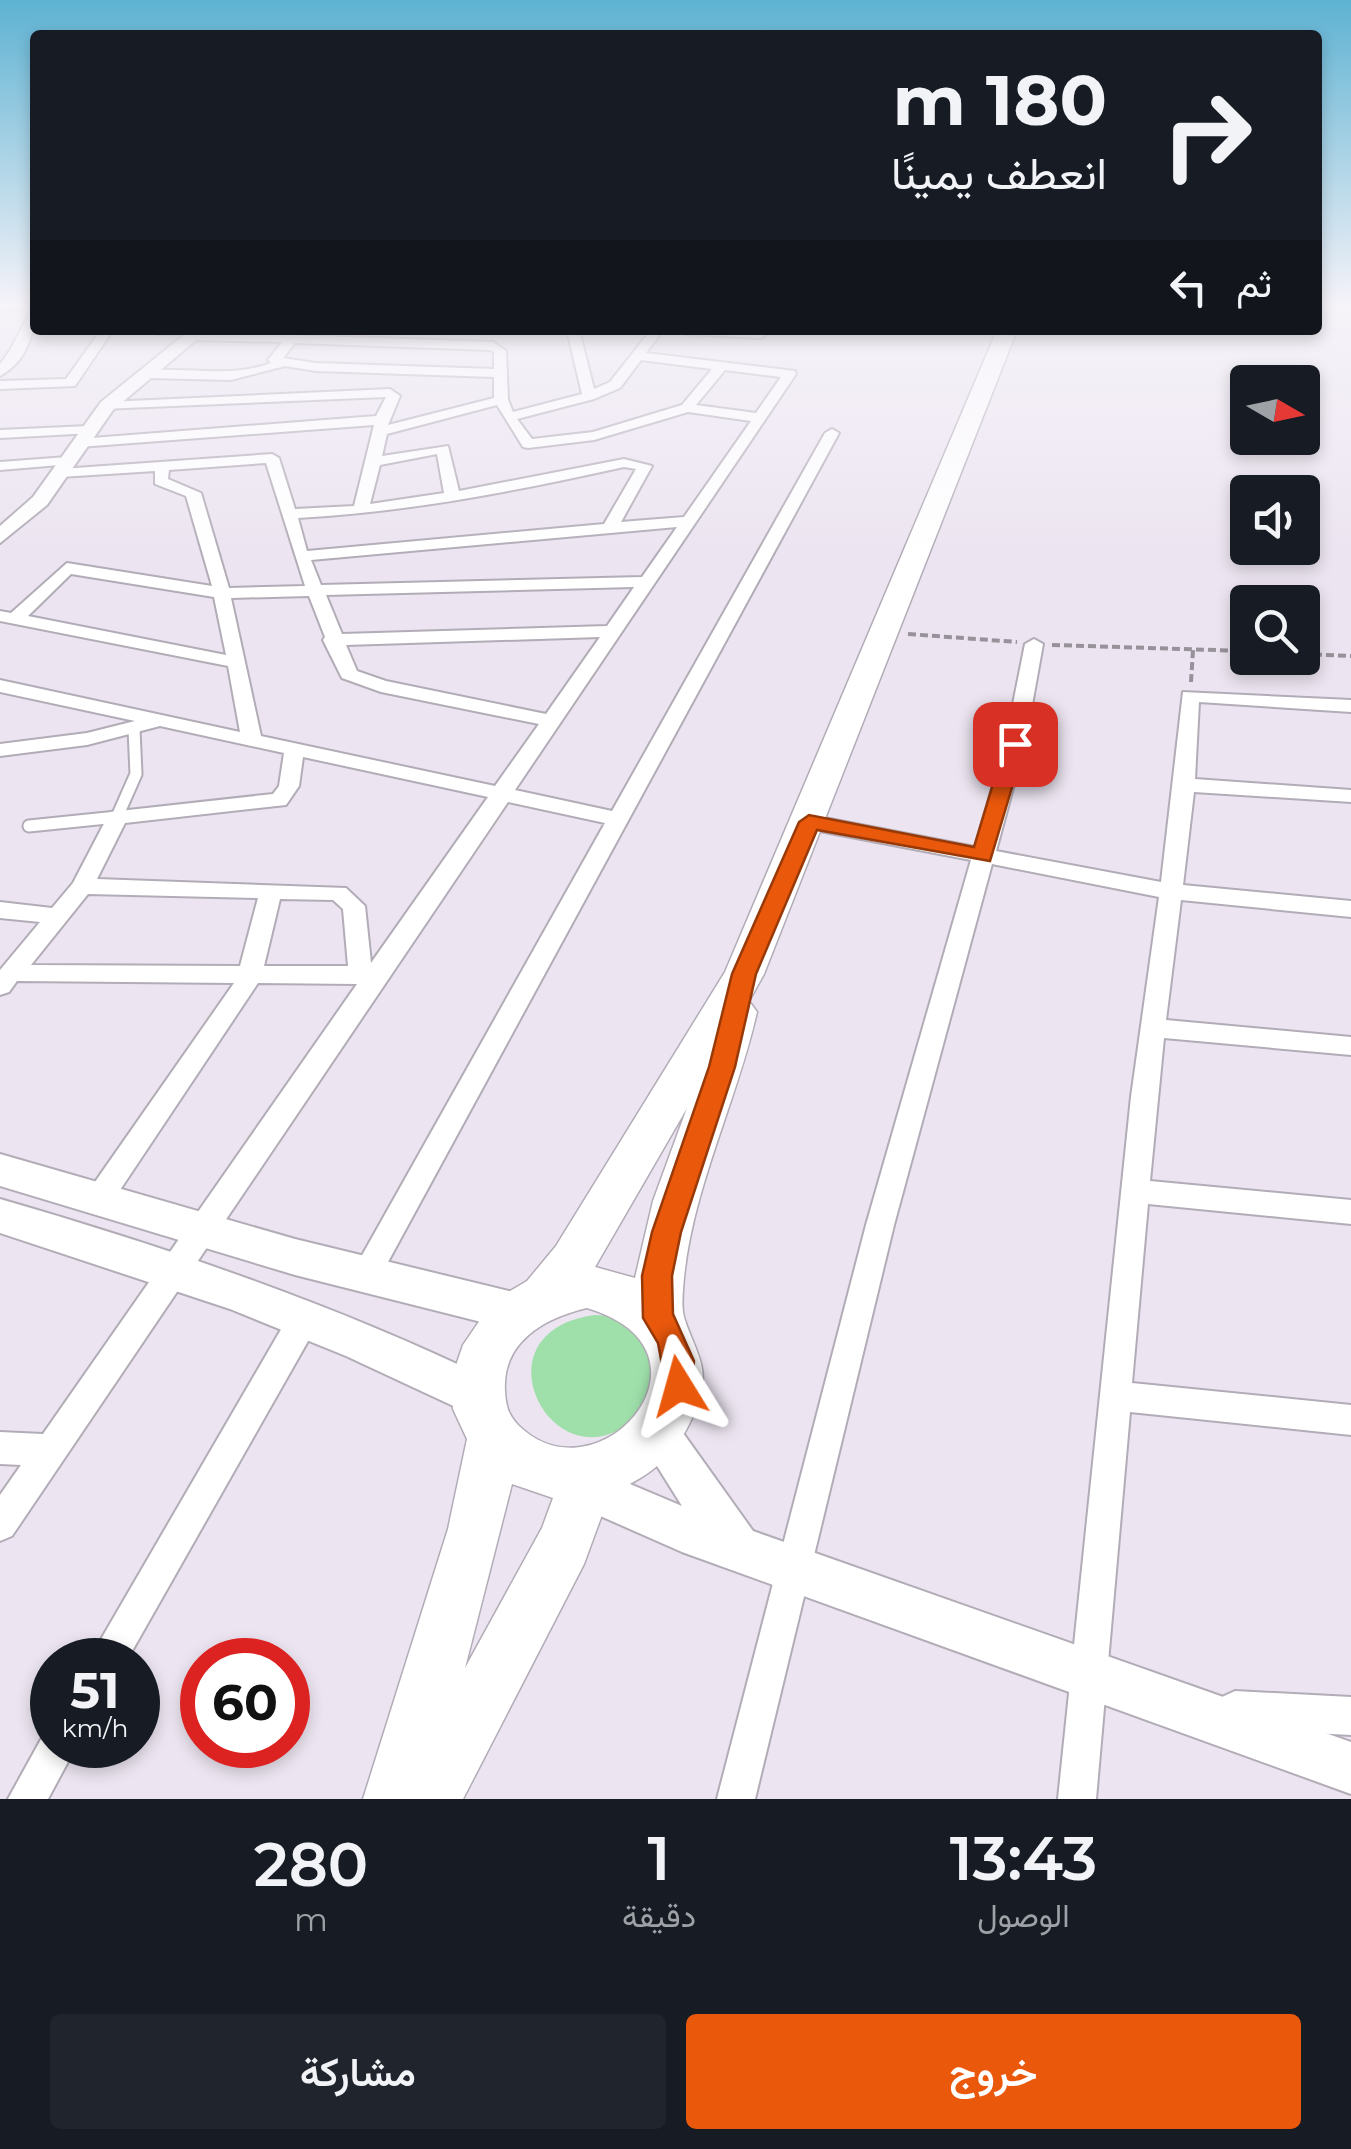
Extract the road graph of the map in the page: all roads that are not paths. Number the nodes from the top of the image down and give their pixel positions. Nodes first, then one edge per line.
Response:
1 (133, 386) edge
2 (406, 386) edge
3 (464, 386) edge
4 (499, 386) edge
5 (587, 386) edge
6 (613, 386) edge
7 (705, 386) edge
8 (782, 386) edge
9 (984, 386) edge
10 (446, 393) junction
11 (589, 396) junction
12 (501, 400) junction
13 (107, 406) junction
14 (687, 408) junction
15 (509, 417) junction
16 (760, 418) junction
17 (381, 425) junction
18 (832, 433) dead end
19 (0, 434) edge
20 (83, 437) junction
21 (377, 460) junction
22 (0, 466) edge
23 (163, 466) junction
24 (64, 467) junction
25 (452, 496) junction
26 (361, 510) junction
27 (289, 514) junction
28 (689, 522) junction
29 (610, 528) junction
30 (0, 537) edge
31 (301, 556) junction
32 (647, 582) junction
33 (222, 593) junction
34 (315, 593) junction
35 (8, 617) edge
36 (614, 631) junction
37 (332, 640) junction
38 (1034, 644) road end
39 (232, 662) junction
40 (0, 686) edge
41 (1351, 706) edge
42 (158, 721) junction
43 (553, 721) junction
44 (134, 729) junction
45 (252, 741) junction
46 (294, 749) junction
47 (0, 750) edge
48 (1184, 786) junction
49 (505, 791) junction
50 (1351, 796) edge
51 (118, 817) junction
52 (618, 819) junction
53 (809, 822) junction
54 (29, 826) dead end
55 (982, 856) junction
56 (82, 886) junction
57 (271, 890) junction
58 (1168, 890) junction
59 (1351, 909) edge
60 (0, 910) edge
61 (58, 916) junction
62 (744, 974) junction
63 (370, 976) junction
64 (249, 977) junction
65 (6, 979) edge
66 (1152, 1028) junction
67 (1351, 1046) edge
68 (0, 1170) edge
69 (1137, 1191) junction
70 (98, 1200) junction
71 (1351, 1212) edge
72 (0, 1216) edge
73 (202, 1231) junction
74 (175, 1270) junction
75 (366, 1275) junction
76 (530, 1302) junction
77 (305, 1317) junction
78 (658, 1318) junction
79 (1117, 1396) junction
80 (486, 1417) junction
81 (1351, 1420) edge
82 (658, 1434) junction
83 (0, 1448) edge
84 (51, 1450) junction
85 (578, 1479) junction
86 (0, 1524) edge
87 (736, 1546) junction
88 (798, 1568) junction
89 (120, 1638) edge
90 (1088, 1673) junction
91 (1183, 1708) junction
92 (1351, 1716) edge
93 (45, 1768) edge
94 (1351, 1768) edge
95 (27, 1799) edge
96 (396, 1799) edge
97 (428, 1799) edge
98 (736, 1799) edge
99 (1077, 1799) edge

1 - 13 street
2 - 10 street
3 - 10 street
4 - 12 street
5 - 11 street
6 - 11 street
7 - 14 street
8 - 16 street
9 - 53 main road
10 - 12 street
10 - 17 street
11 - 15 street
12 - 15 street
13 - 17 street
13 - 20 street
14 - 15 street
14 - 16 street
16 - 28 street
17 - 20 street
17 - 21 street
18 - 52 street
19 - 20 street
20 - 24 street
21 - 25 street
21 - 26 street
22 - 24 street
23 - 24 street
23 - 27 street
23 - 33 street
24 - 30 street
25 - 26 street
25 - 29 street
26 - 27 street
27 - 31 street
28 - 29 street
28 - 32 street
29 - 31 street
31 - 34 street
32 - 34 street
32 - 36 street
33 - 34 street
33 - 35 street
33 - 39 street
34 - 37 street
35 - 39 street
36 - 37 street
36 - 43 street
37 - 43 street
38 - 55 street
39 - 45 street
40 - 42 street
41 - 48 street
42 - 44 street
42 - 45 street
43 - 49 street
44 - 47 street
44 - 51 lane
45 - 46 street
46 - 49 street
46 - 51 street
48 - 50 street
48 - 58 street
49 - 52 street
49 - 63 street
51 - 54 lane
51 - 56 street
52 - 75 street
53 - 55 street
53 - 62 main road
55 - 58 street
55 - 88 street
56 - 57 street
56 - 61 street
57 - 63 street
57 - 64 street
58 - 59 street
58 - 66 street
60 - 61 street
61 - 65 street
62 - 76 main road
62 - 78 main road
63 - 64 street
63 - 73 street
64 - 65 street
64 - 70 street
66 - 67 street
66 - 69 street
68 - 70 main road
69 - 71 street
69 - 79 street
70 - 73 main road
72 - 74 main road
73 - 74 street
73 - 75 main road
74 - 77 main road
74 - 84 street
75 - 76 main road
76 - 78 main road
76 - 80 main road
77 - 80 main road
77 - 89 street
78 - 82 main road
79 - 81 street
79 - 90 street
80 - 85 main road
80 - 96 main road
82 - 85 main road
82 - 87 street
83 - 84 street
84 - 86 street
85 - 87 street
85 - 97 main road
87 - 88 street
88 - 90 street
88 - 98 street
90 - 91 street
90 - 99 street
91 - 92 street
91 - 94 street
93 - 95 street

